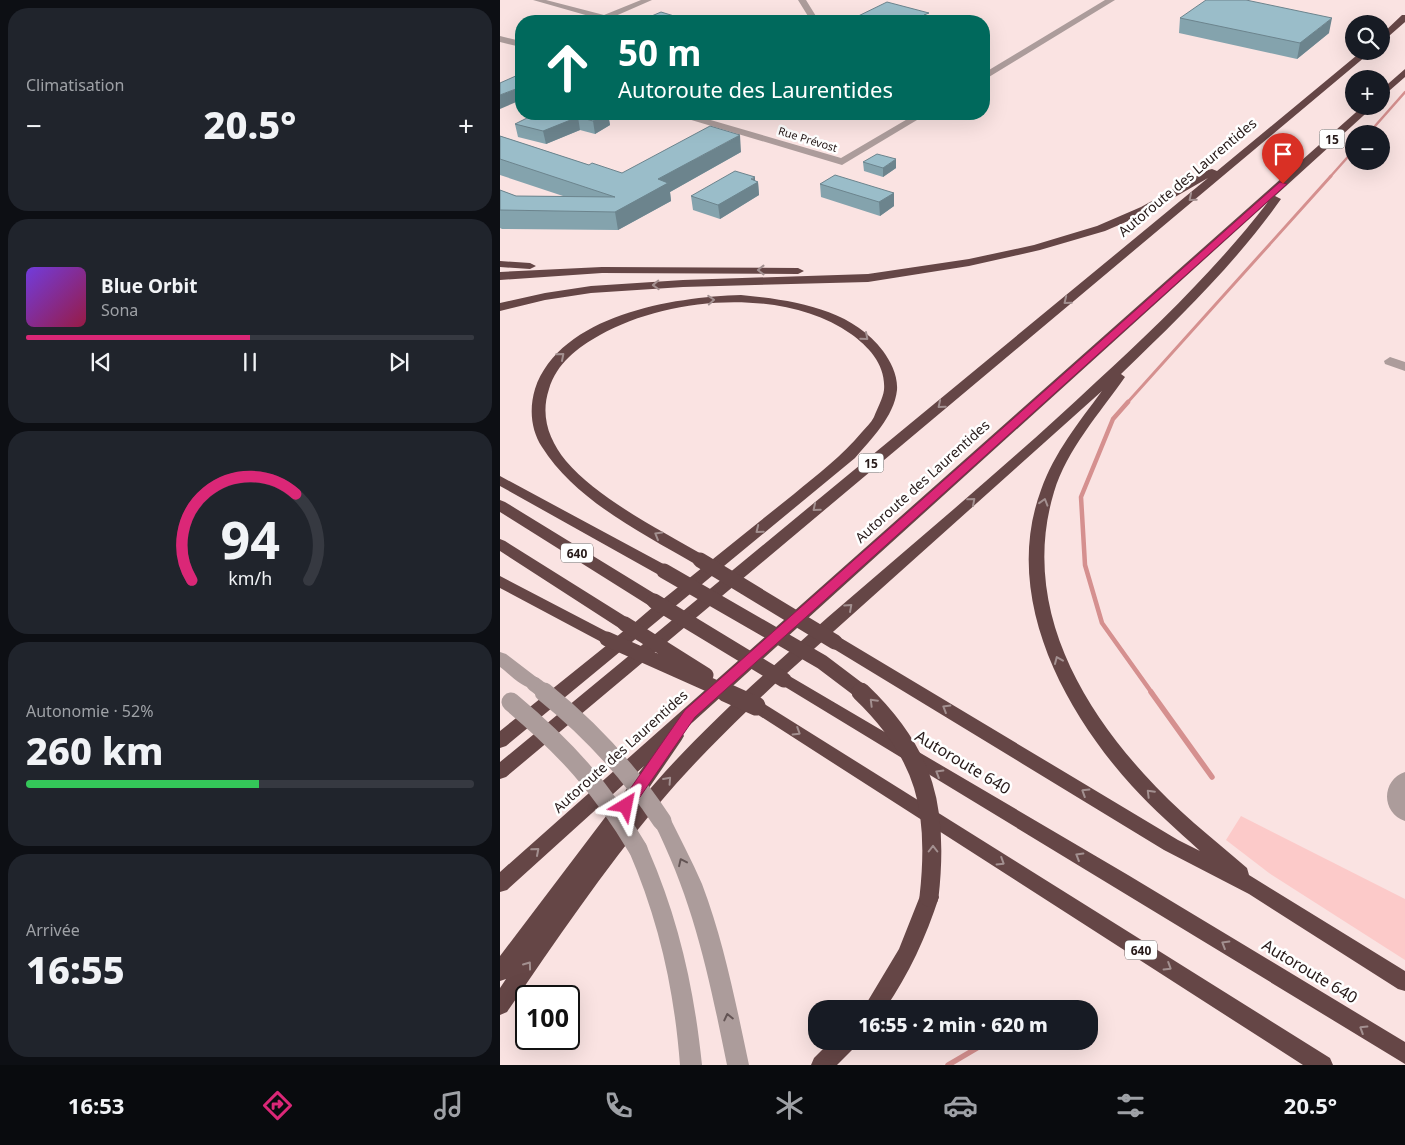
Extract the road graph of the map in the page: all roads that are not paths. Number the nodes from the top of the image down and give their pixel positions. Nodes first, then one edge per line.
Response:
1 (537, 0) edge
2 (648, 0) edge
3 (802, 0) edge
4 (1111, 0) edge
5 (585, 15) edge
6 (613, 15) edge
7 (811, 15) edge
8 (1405, 17) edge
9 (1390, 31) edge
10 (500, 39) edge
11 (515, 43) edge
12 (1357, 60) edge
13 (1405, 72) edge
14 (990, 73) edge
15 (1390, 86) edge
16 (1359, 115) edge
17 (701, 120) edge
18 (912, 120) edge
19 (1243, 155) junction
20 (1295, 172) junction
21 (500, 264) edge
22 (947, 266) junction
23 (602, 270) junction
24 (500, 276) edge
25 (500, 307) edge
26 (1136, 352) junction
27 (1390, 361) dead end
28 (1405, 367) edge
29 (500, 480) edge
30 (500, 505) edge
31 (500, 544) edge
32 (500, 581) edge
33 (500, 658) edge
34 (506, 698) edge
35 (756, 706) junction
36 (690, 714) junction
37 (500, 741) edge
38 (500, 772) edge
39 (1405, 779) edge
40 (1405, 814) edge
41 (500, 884) edge
42 (1256, 888) junction
43 (500, 972) edge
44 (1405, 982) edge
45 (879, 1000) edge
46 (500, 1005) edge
47 (837, 1050) edge
48 (1405, 1054) edge
49 (691, 1065) edge
50 (738, 1065) edge
51 (822, 1065) edge
52 (1322, 1065) edge

1 - 5 street
2 - 6 street
3 - 7 street
4 - 14 street
8 - 9 highway
10 - 11 street
12 - 19 highway, Autoroute des Laurentides / 15
13 - 15 highway
16 - 20 highway, Autoroute des Laurentides / 15
17 - 18 street, Rue Prévost
19 - 22 highway
19 -> 38 highway, Autoroute des Laurentides / 15
20 - 26 highway
20 - 36 highway, Autoroute des Laurentides / 15
21 - 23 highway
22 -> 23 highway
22 -> 25 highway
23 - 24 highway
42 -> 26 highway
46 -> 26 highway
27 - 28 street
45 -> 29 highway, bridge
48 -> 30 highway, Autoroute 640 / 640, bridge
31 - 35 highway, 640, bridge
32 - 35 highway, bridge
50 -> 33 street, bridge
34 - 49 street, bridge
35 -> 52 highway, 640
41 -> 36 highway, Autoroute des Laurentides / 15
36 - 43 highway
42 -> 37 highway, bridge
39 - 40 street
42 - 44 highway
47 - 51 highway

